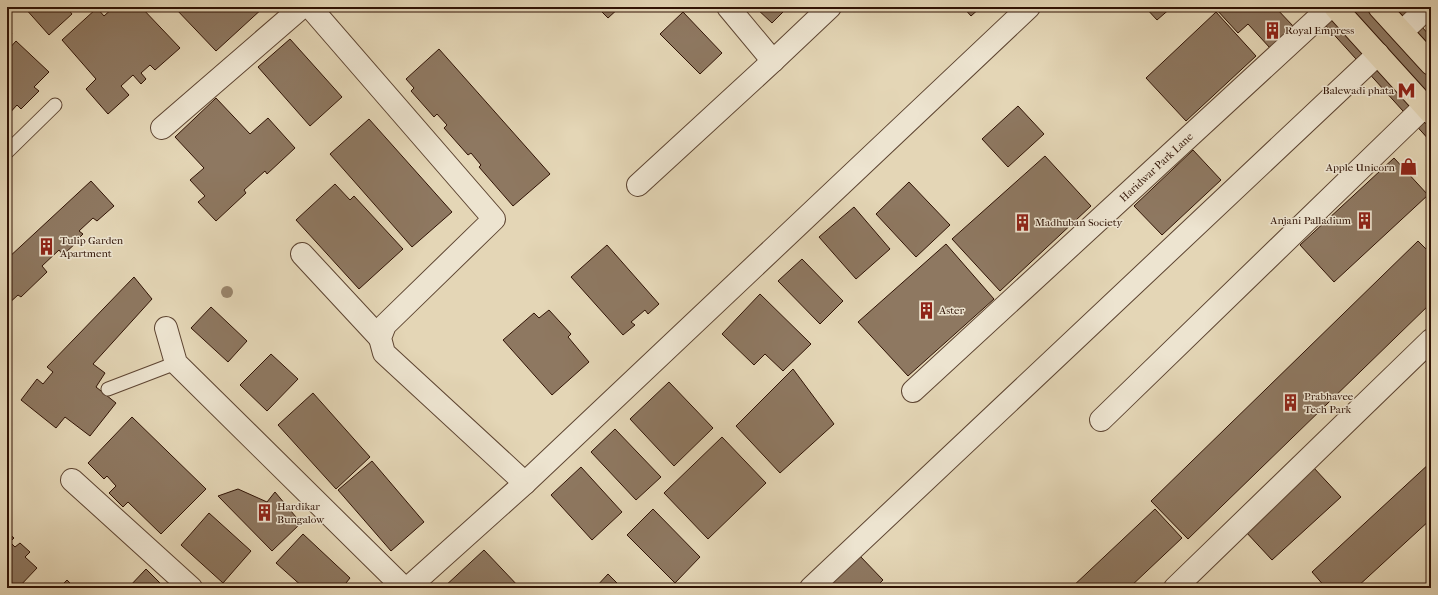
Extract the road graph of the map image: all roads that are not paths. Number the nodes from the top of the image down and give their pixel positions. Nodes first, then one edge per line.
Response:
1 (302, 7) edge
2 (310, 7) edge
3 (728, 7) edge
4 (830, 7) edge
5 (1029, 7) edge
6 (1330, 7) edge
7 (1335, 7) edge
8 (1379, 7) edge
9 (1428, 7) edge
10 (1402, 32) junction
11 (1378, 54) junction
12 (773, 61) junction
13 (1431, 64) edge
14 (55, 106) dead end
15 (1428, 109) edge
16 (162, 128) dead end
17 (7, 152) edge
18 (638, 185) dead end
19 (302, 254) dead end
20 (166, 328) dead end
21 (380, 338) junction
22 (1431, 340) edge
23 (176, 363) junction
24 (108, 389) dead end
25 (913, 391) dead end
26 (1101, 420) dead end
27 (72, 480) dead end
28 (525, 483) junction
29 (191, 588) edge
30 (404, 588) edge
31 (408, 588) edge
32 (811, 588) edge
33 (1175, 588) edge

1 - 16 street
2 - 21 street
3 - 12 street
4 - 12 street
5 - 28 street
6 - 25 street, Haridwar Park Lane
7 - 11 main road
8 - 10 main road
9 - 10 street
10 - 13 main road
11 - 15 main road
11 - 32 street
12 - 18 street
14 - 17 lane
15 - 26 street
19 - 21 street
20 - 23 street
21 - 28 street
22 - 33 street
23 - 24 lane
23 - 30 street
27 - 29 street
28 - 31 street

